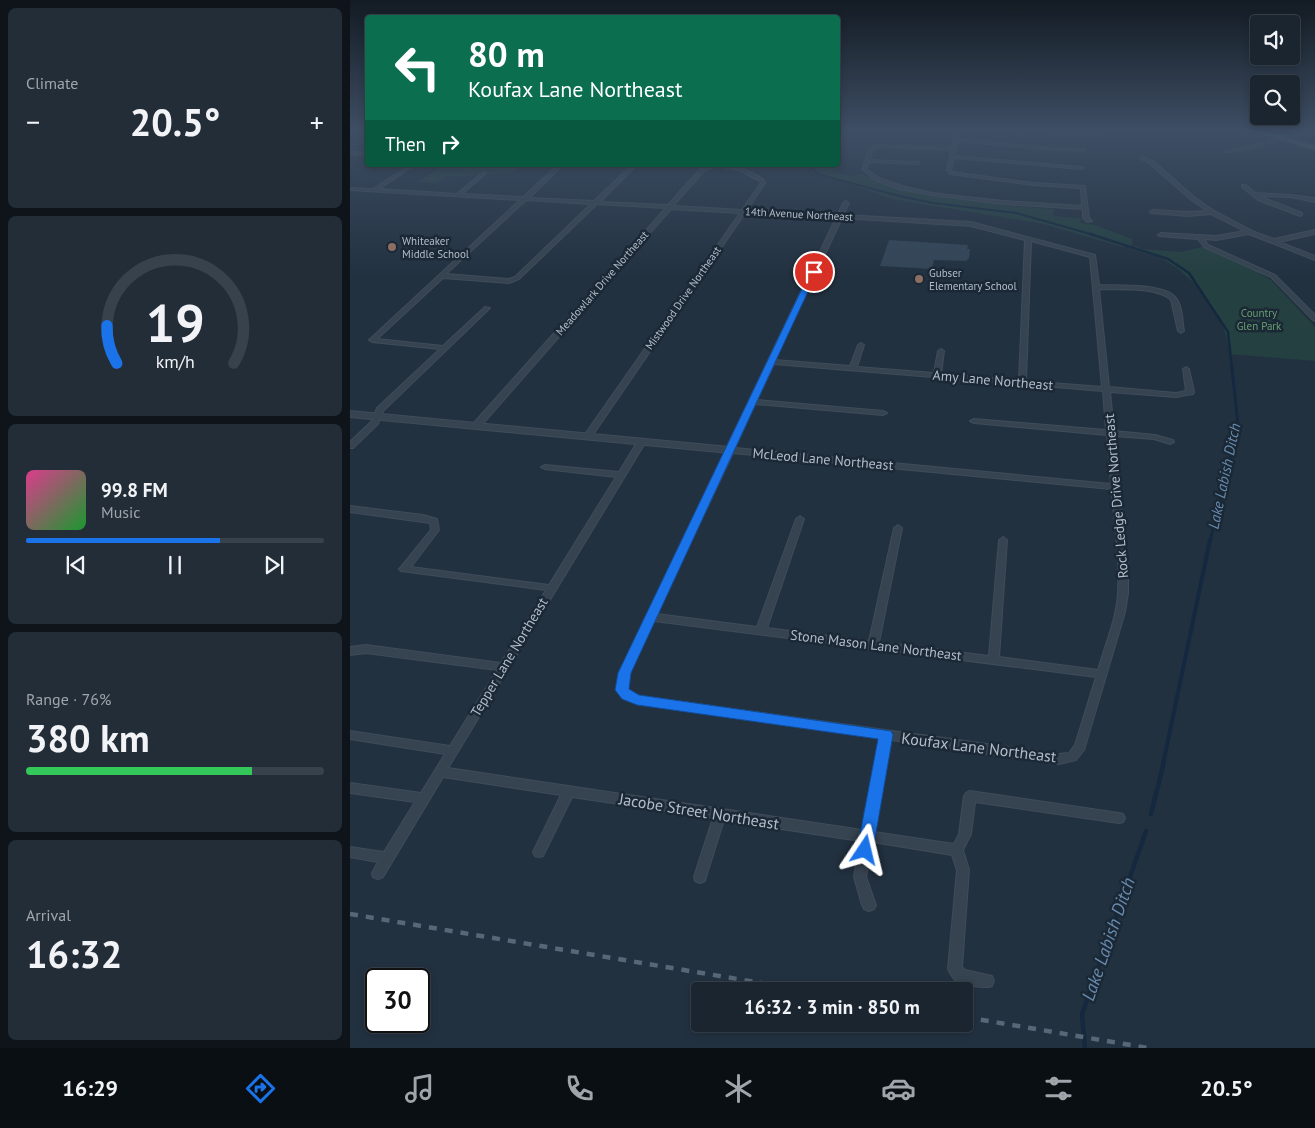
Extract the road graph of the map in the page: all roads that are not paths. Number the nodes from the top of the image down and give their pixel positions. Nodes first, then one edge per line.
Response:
1 (391, 179) edge
2 (477, 179) edge
3 (546, 179) edge
4 (621, 179) edge
5 (696, 179) edge
6 (761, 179) edge
7 (884, 179) edge
8 (992, 179) edge
9 (1171, 179) edge
10 (1244, 186) dead end
11 (350, 188) edge
12 (374, 190) junction
13 (1254, 194) junction
14 (458, 196) junction
15 (524, 200) junction
16 (1315, 200) edge
17 (846, 203) dead end
18 (595, 204) junction
19 (670, 206) junction
20 (1085, 208) junction
21 (744, 210) junction
22 (1153, 212) dead end
23 (1212, 212) junction
24 (1300, 214) dead end
25 (840, 216) junction
26 (1089, 221) dead end
27 (1250, 232) junction
28 (1315, 232) edge
29 (1161, 235) dead end
30 (1200, 238) junction
31 (1028, 239) junction
32 (1273, 241) junction
33 (1093, 256) joint
34 (1315, 258) edge
35 (444, 276) junction
36 (1098, 287) junction
37 (487, 308) dead end
38 (1315, 319) edge
39 (1181, 331) dead end
40 (861, 345) dead end
41 (445, 348) junction
42 (941, 351) dead end
43 (772, 362) junction
44 (853, 369) junction
45 (1186, 369) dead end
46 (936, 376) junction
47 (1022, 383) junction
48 (1107, 390) junction
49 (753, 402) junction
50 (883, 413) dead end
51 (350, 414) edge
52 (377, 416) junction
53 (974, 421) dead end
54 (476, 426) junction
55 (1111, 433) junction
56 (587, 437) junction
57 (1170, 442) dead end
58 (641, 443) junction
59 (350, 446) edge
60 (730, 450) junction
61 (545, 468) dead end
62 (621, 475) junction
63 (1116, 486) junction
64 (350, 509) edge
65 (800, 519) dead end
66 (898, 528) dead end
67 (1003, 540) dead end
68 (551, 588) junction
69 (651, 617) junction
70 (761, 631) junction
71 (873, 645) junction
72 (350, 651) edge
73 (994, 660) junction
74 (503, 667) junction
75 (1102, 674) junction
76 (622, 690) joint
77 (350, 735) edge
78 (886, 735) junction
79 (452, 751) junction
80 (1072, 757) joint
81 (441, 772) junction
82 (350, 788) edge
83 (569, 791) junction
84 (425, 798) junction
85 (720, 814) junction
86 (1119, 818) dead end
87 (867, 836) junction
88 (958, 850) junction
89 (350, 852) edge
90 (539, 852) dead end
91 (388, 858) junction
92 (378, 873) dead end
93 (700, 877) dead end
94 (869, 905) dead end
95 (987, 981) dead end

1 - 12 street
2 - 14 street
3 - 15 street
4 - 18 street
5 - 19 street, Meadowlark Drive Northeast
6 - 21 street, Mistwood Drive Northeast
7 - 20 street
8 - 20 street
9 - 23 street
10 - 13 street
11 - 12 street, 14th Avenue Northeast
12 - 14 street, 14th Avenue Northeast
13 - 16 street
13 - 24 street
14 - 15 street, 14th Avenue Northeast
15 - 18 street, 14th Avenue Northeast
15 - 35 street
17 - 25 street
18 - 19 street, 14th Avenue Northeast
18 - 35 street
19 - 21 street, 14th Avenue Northeast
19 - 54 street, Meadowlark Drive Northeast
20 - 26 street
21 - 25 street, 14th Avenue Northeast
21 - 56 street, Mistwood Drive Northeast
22 - 23 street
23 - 27 street
25 - 31 street, 14th Avenue Northeast
25 - 43 street
27 - 30 street
27 - 32 street
28 - 32 street
29 - 30 street
30 - 38 street
31 - 33 street, 14th Avenue Northeast
31 - 47 street
32 - 34 street
33 - 36 street, Rock Ledge Drive Northeast
35 - 41 street
36 - 39 street
36 - 48 street, Rock Ledge Drive Northeast
37 - 41 street
40 - 44 street
41 - 52 street
42 - 46 street
43 - 44 street, Amy Lane Northeast
43 - 49 street
44 - 46 street, Amy Lane Northeast
45 - 48 street, Amy Lane Northeast
46 - 47 street, Amy Lane Northeast
47 - 48 street, Amy Lane Northeast
48 - 55 street, Rock Ledge Drive Northeast
49 - 50 street
49 - 60 street
51 - 52 street, McLeod Lane Northeast
52 - 54 street, McLeod Lane Northeast
52 - 59 street
53 - 55 street
54 - 56 street, McLeod Lane Northeast
55 - 57 street
55 - 63 street, Rock Ledge Drive Northeast
56 - 58 street, McLeod Lane Northeast
58 - 60 street, McLeod Lane Northeast
58 - 62 street, Tepper Lane Northeast
60 - 63 street, McLeod Lane Northeast
60 - 69 street
61 - 62 street
62 - 68 street, Tepper Lane Northeast
63 - 75 street, Rock Ledge Drive Northeast
64 - 68 street
65 - 70 street
66 - 71 street
67 - 73 street
68 - 74 street, Tepper Lane Northeast
69 - 70 street, Stone Mason Lane Northeast
69 - 76 street
70 - 71 street, Stone Mason Lane Northeast
71 - 73 street, Stone Mason Lane Northeast
72 - 74 street
73 - 75 street, Stone Mason Lane Northeast
74 - 79 street, Tepper Lane Northeast
75 - 80 street, Rock Ledge Drive Northeast
76 - 78 street, Koufax Lane Northeast
77 - 79 street
78 - 80 street, Koufax Lane Northeast
78 - 87 street
79 - 81 street, Tepper Lane Northeast
81 - 83 street, Jacobe Street Northeast
81 - 84 street, Tepper Lane Northeast
82 - 84 street
83 - 85 street, Jacobe Street Northeast
83 - 90 street
84 - 91 street, Tepper Lane Northeast
85 - 87 street, Jacobe Street Northeast
85 - 93 street
86 - 88 street
87 - 88 street, Jacobe Street Northeast
87 - 94 street
88 - 95 street
89 - 91 street
91 - 92 street, Tepper Lane Northeast

